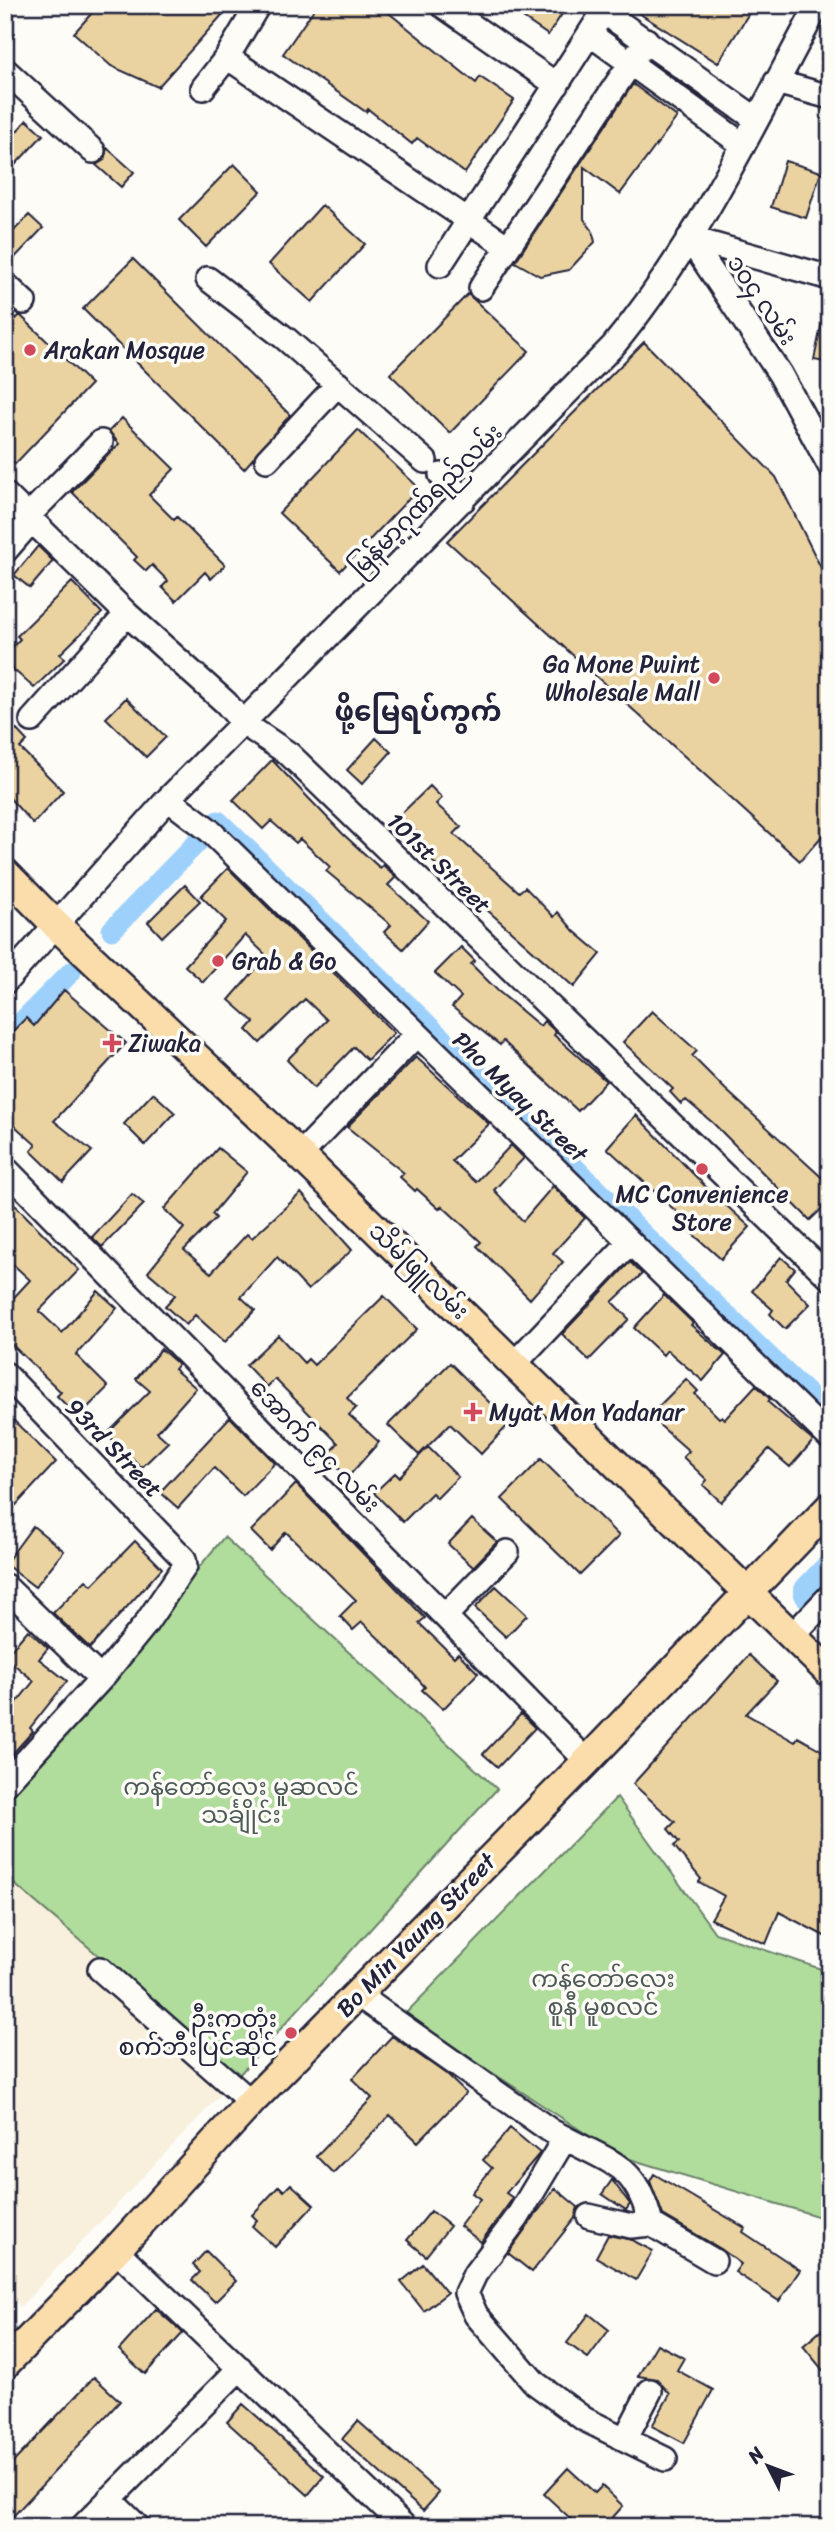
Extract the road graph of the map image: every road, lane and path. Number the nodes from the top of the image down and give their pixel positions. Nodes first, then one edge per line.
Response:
1 (258, 5) edge
2 (442, 5) edge
3 (818, 5) edge
4 (606, 9) edge
5 (590, 34) junction
6 (646, 40) junction
7 (227, 57) junction
8 (631, 62) junction
9 (5, 70) edge
10 (776, 82) junction
11 (557, 85) junction
12 (203, 88) dead end
13 (830, 97) edge
14 (756, 120) junction
15 (743, 145) junction
16 (93, 150) dead end
17 (470, 219) junction
18 (689, 238) junction
19 (508, 247) junction
20 (440, 265) dead end
21 (830, 278) edge
22 (208, 279) dead end
23 (5, 284) edge
24 (481, 288) dead end
25 (24, 302) dead end
26 (338, 384) junction
27 (101, 442) dead end
28 (828, 459) edge
29 (267, 460) dead end
30 (5, 494) edge
31 (463, 500) junction
32 (30, 518) junction
33 (5, 551) edge
34 (127, 614) junction
35 (32, 720) dead end
36 (243, 723) junction
37 (168, 799) junction
38 (5, 873) edge
39 (56, 925) junction
40 (5, 982) edge
41 (417, 1034) junction
42 (300, 1155) junction
43 (5, 1168) edge
44 (630, 1242) junction
45 (830, 1278) edge
46 (514, 1364) junction
47 (5, 1374) edge
48 (830, 1438) edge
49 (830, 1507) edge
50 (507, 1552) dead end
51 (5, 1586) edge
52 (747, 1591) junction
53 (830, 1597) edge
54 (445, 1616) junction
55 (792, 1636) junction
56 (830, 1673) edge
57 (101, 1679) junction
58 (587, 1761) junction
59 (5, 1784) edge
60 (100, 1969) dead end
61 (358, 1995) junction
62 (251, 2102) junction
63 (565, 2137) junction
64 (589, 2216) dead end
65 (651, 2224) junction
66 (116, 2250) junction
67 (714, 2261) dead end
68 (5, 2364) edge
69 (240, 2368) junction
70 (650, 2391) dead end
71 (625, 2440) junction
72 (665, 2459) dead end
73 (109, 2499) junction
74 (82, 2527) edge
75 (138, 2527) edge
76 (405, 2527) edge

1 - 7 street
2 - 11 street
3 - 10 street, မြန်မာ့ဂုဏ်ရည်လမ်း
4 - 5 street
4 - 6 street
5 - 8 street
5 - 11 street
6 - 8 street
6 - 14 street
7 - 12 street
7 - 17 street
8 - 15 street
8 - 19 street
9 - 16 street
10 - 13 street
10 - 14 street, မြန်မာ့ဂုဏ်ရည်လမ်း
11 - 17 street
14 - 15 street, မြန်မာ့ဂုဏ်ရည်လမ်း
15 - 18 street, မြန်မာ့ဂုဏ်ရည်လမ်း
17 - 19 street
17 - 20 street
18 - 21 street
18 - 28 street, ၁၀၄ လမ်း
18 - 31 street, မြန်မာ့ဂုဏ်ရည်လမ်း
19 - 24 street
22 - 26 street
23 - 25 street
26 - 29 street
26 - 31 street
27 - 32 street
30 - 32 street, 101st Street
31 - 36 street, မြန်မာ့ဂုဏ်ရည်လမ်း
32 - 33 street
32 - 34 street, 101st Street
34 - 35 street
34 - 36 street, 101st Street
36 - 37 street, မြန်မာ့ဂုဏ်ရည်လမ်း
36 - 45 street, 101st Street
37 - 39 street, မြန်မာ့ဂုဏ်ရည်လမ်း
37 - 41 street, Pho Myay Street
38 - 39 main road, သိမ်ဖြူလမ်း
39 - 40 street, မြန်မာ့ဂုဏ်ရည်လမ်း
39 - 42 main road, သိမ်ဖြူလမ်း
41 - 42 street
41 - 44 street, Pho Myay Street
42 - 46 main road, သိမ်ဖြူလမ်း
43 - 54 street, အောက် ၉၄ လမ်း
44 - 46 street
44 - 48 street, Pho Myay Street
46 - 52 main road, သိမ်ဖြူလမ်း
47 - 57 street, 93rd Street
49 - 52 main road, Bo Min Yaung Street
50 - 54 street
51 - 57 street
52 - 55 main road, သိမ်ဖြူလမ်း
52 - 58 main road, Bo Min Yaung Street
53 - 55 street
54 - 58 street, အောက် ၉၄ လမ်း
55 - 56 main road, သိမ်ဖြူလမ်း
57 - 59 street
58 - 61 main road, Bo Min Yaung Street
60 - 62 street
61 - 62 main road, Bo Min Yaung Street
61 - 63 street
62 - 66 main road, Bo Min Yaung Street
63 - 65 street
63 - 71 street
64 - 65 street
65 - 67 street
66 - 68 main road, Bo Min Yaung Street
66 - 69 street
69 - 73 street
69 - 76 street
70 - 71 street
71 - 72 street
73 - 74 street
73 - 75 street

